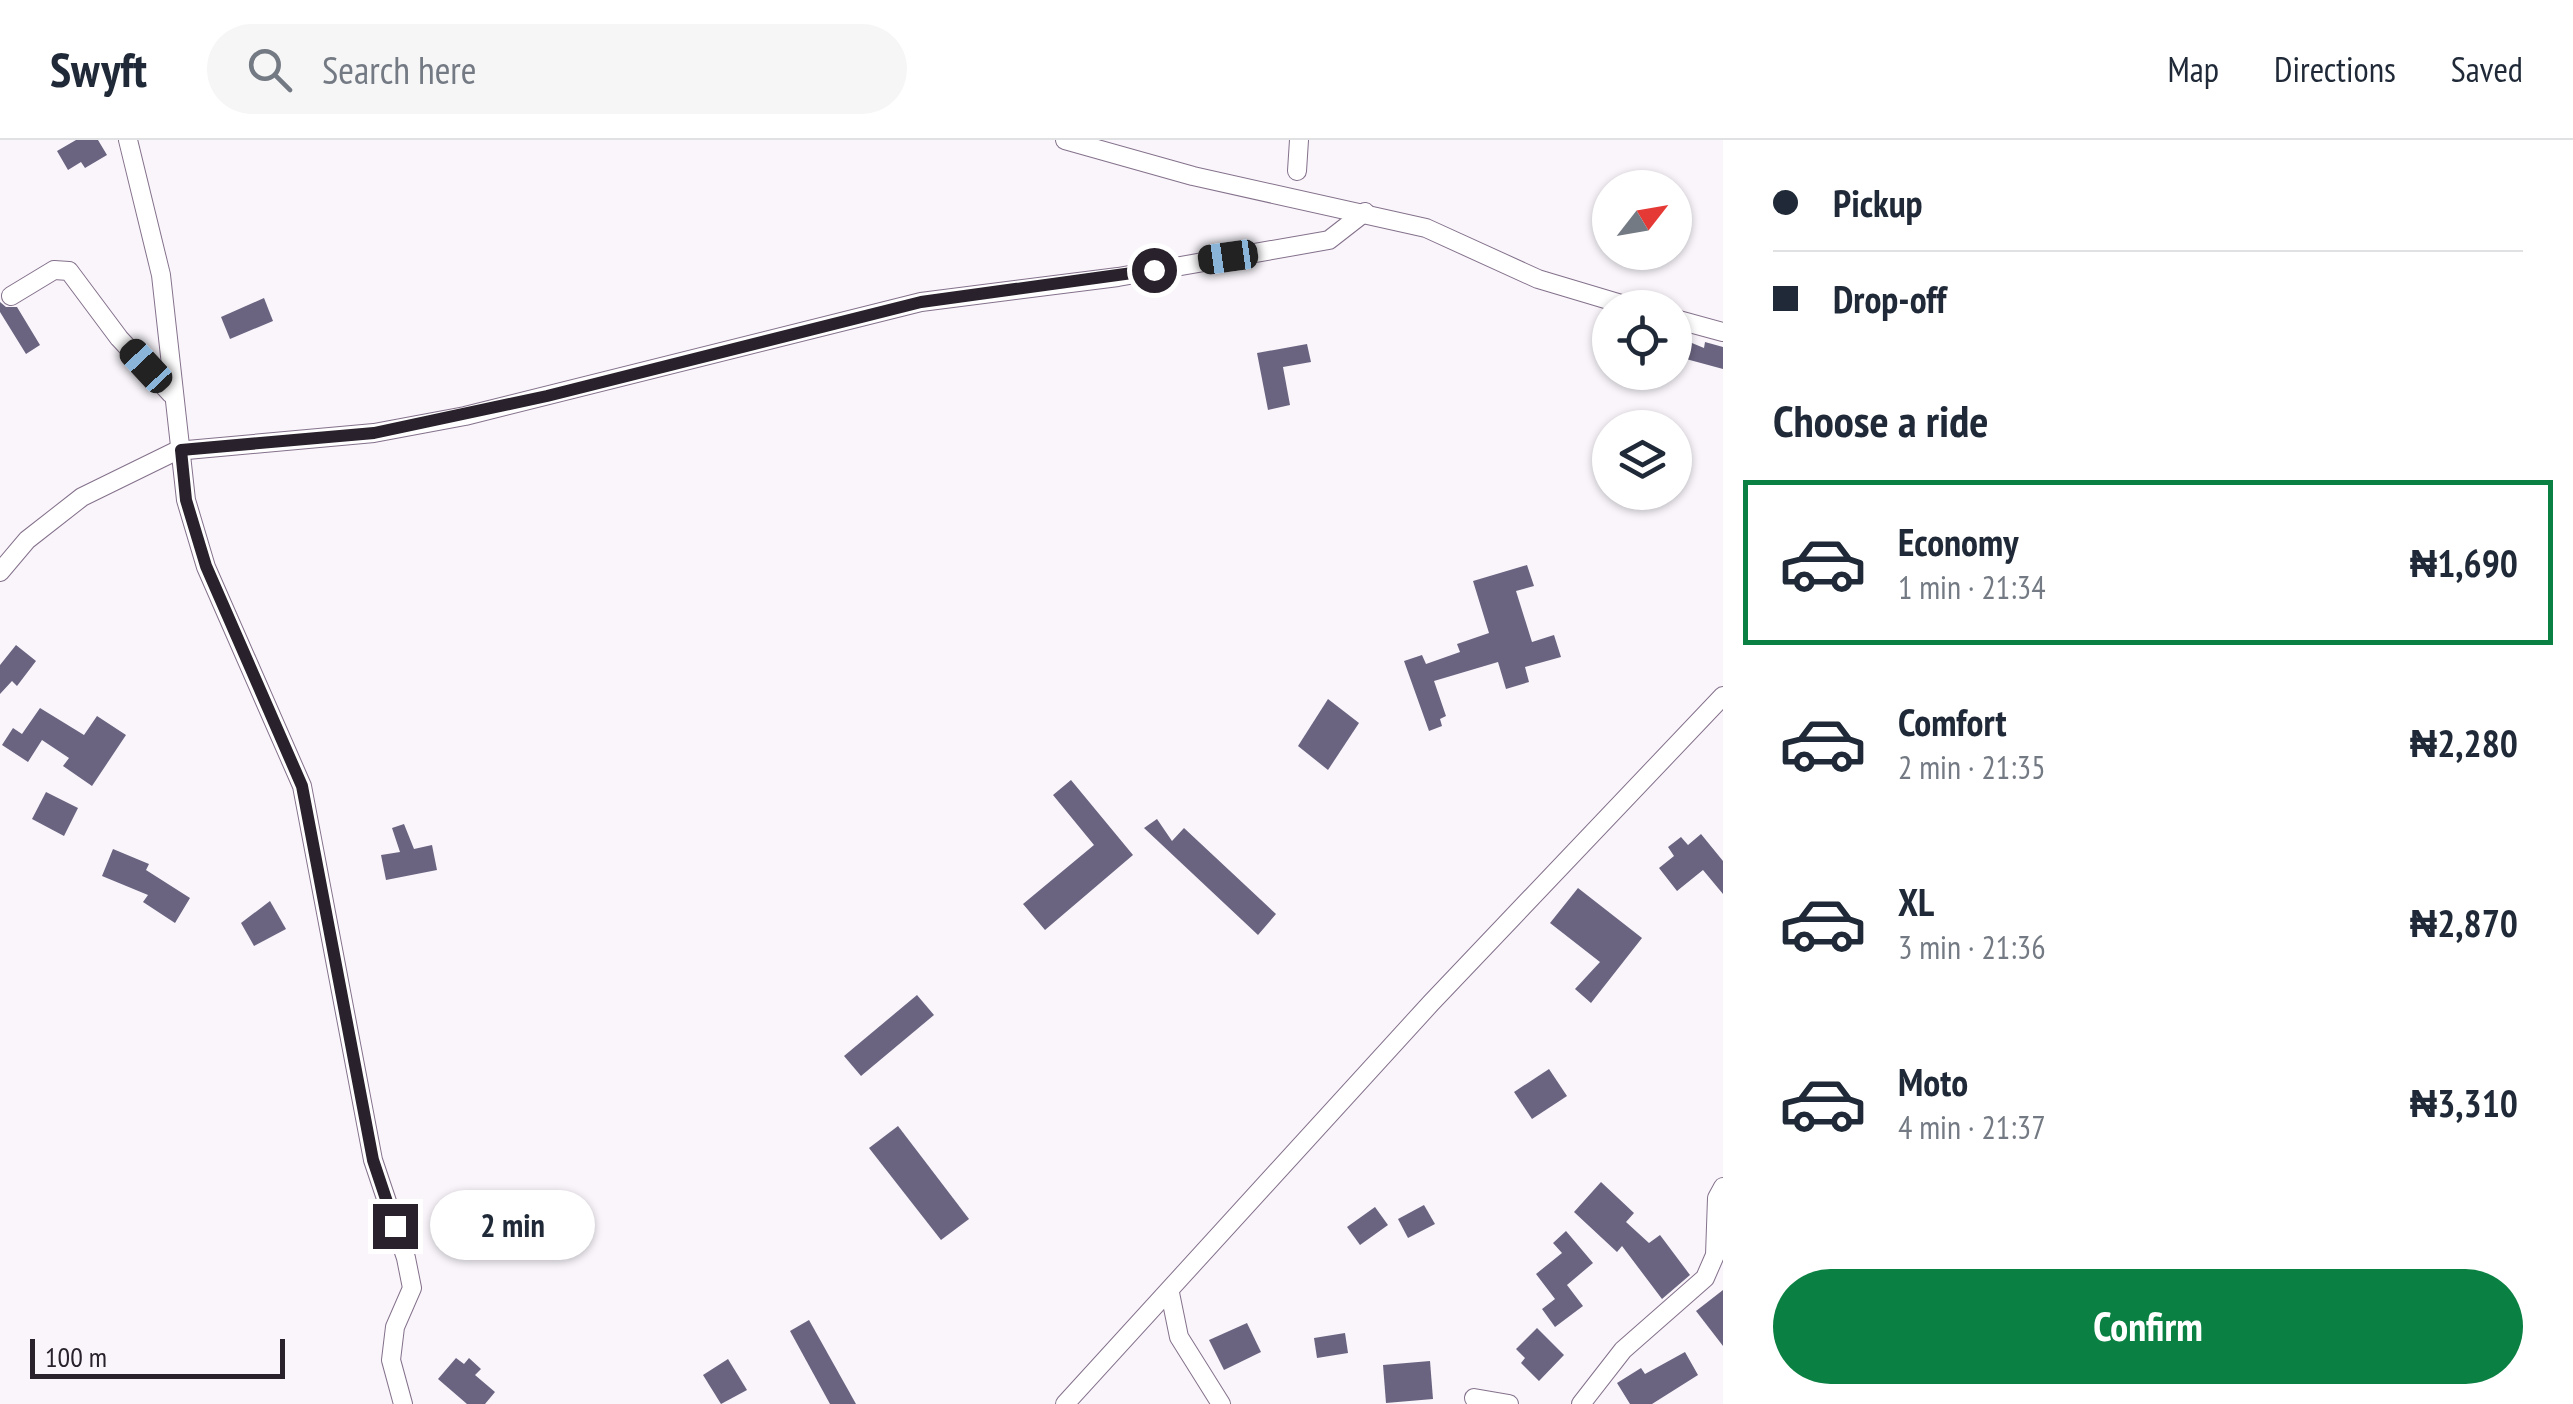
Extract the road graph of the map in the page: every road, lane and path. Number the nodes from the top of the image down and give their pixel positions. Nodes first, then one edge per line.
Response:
1 (128, 140) edge
2 (1065, 140) edge
3 (1299, 140) edge
4 (1297, 171) dead end
5 (1365, 212) junction
6 (1592, 295) edge
7 (11, 296) dead end
8 (1692, 324) edge
9 (1723, 332) edge
10 (172, 394) junction
11 (181, 450) junction
12 (0, 572) edge
13 (1723, 696) edge
14 (1723, 1187) edge
15 (1170, 1292) junction
16 (1474, 1398) dead end
17 (403, 1404) edge
18 (1065, 1404) edge
19 (1222, 1404) edge
20 (1509, 1404) edge
21 (1581, 1404) edge

1 - 10 street
2 - 5 street
3 - 4 street
5 - 6 street
5 - 11 street
7 - 10 street
8 - 9 street
10 - 11 street
11 - 12 street
11 - 17 street
13 - 15 street
14 - 21 street
15 - 18 street
15 - 19 street
16 - 20 street

